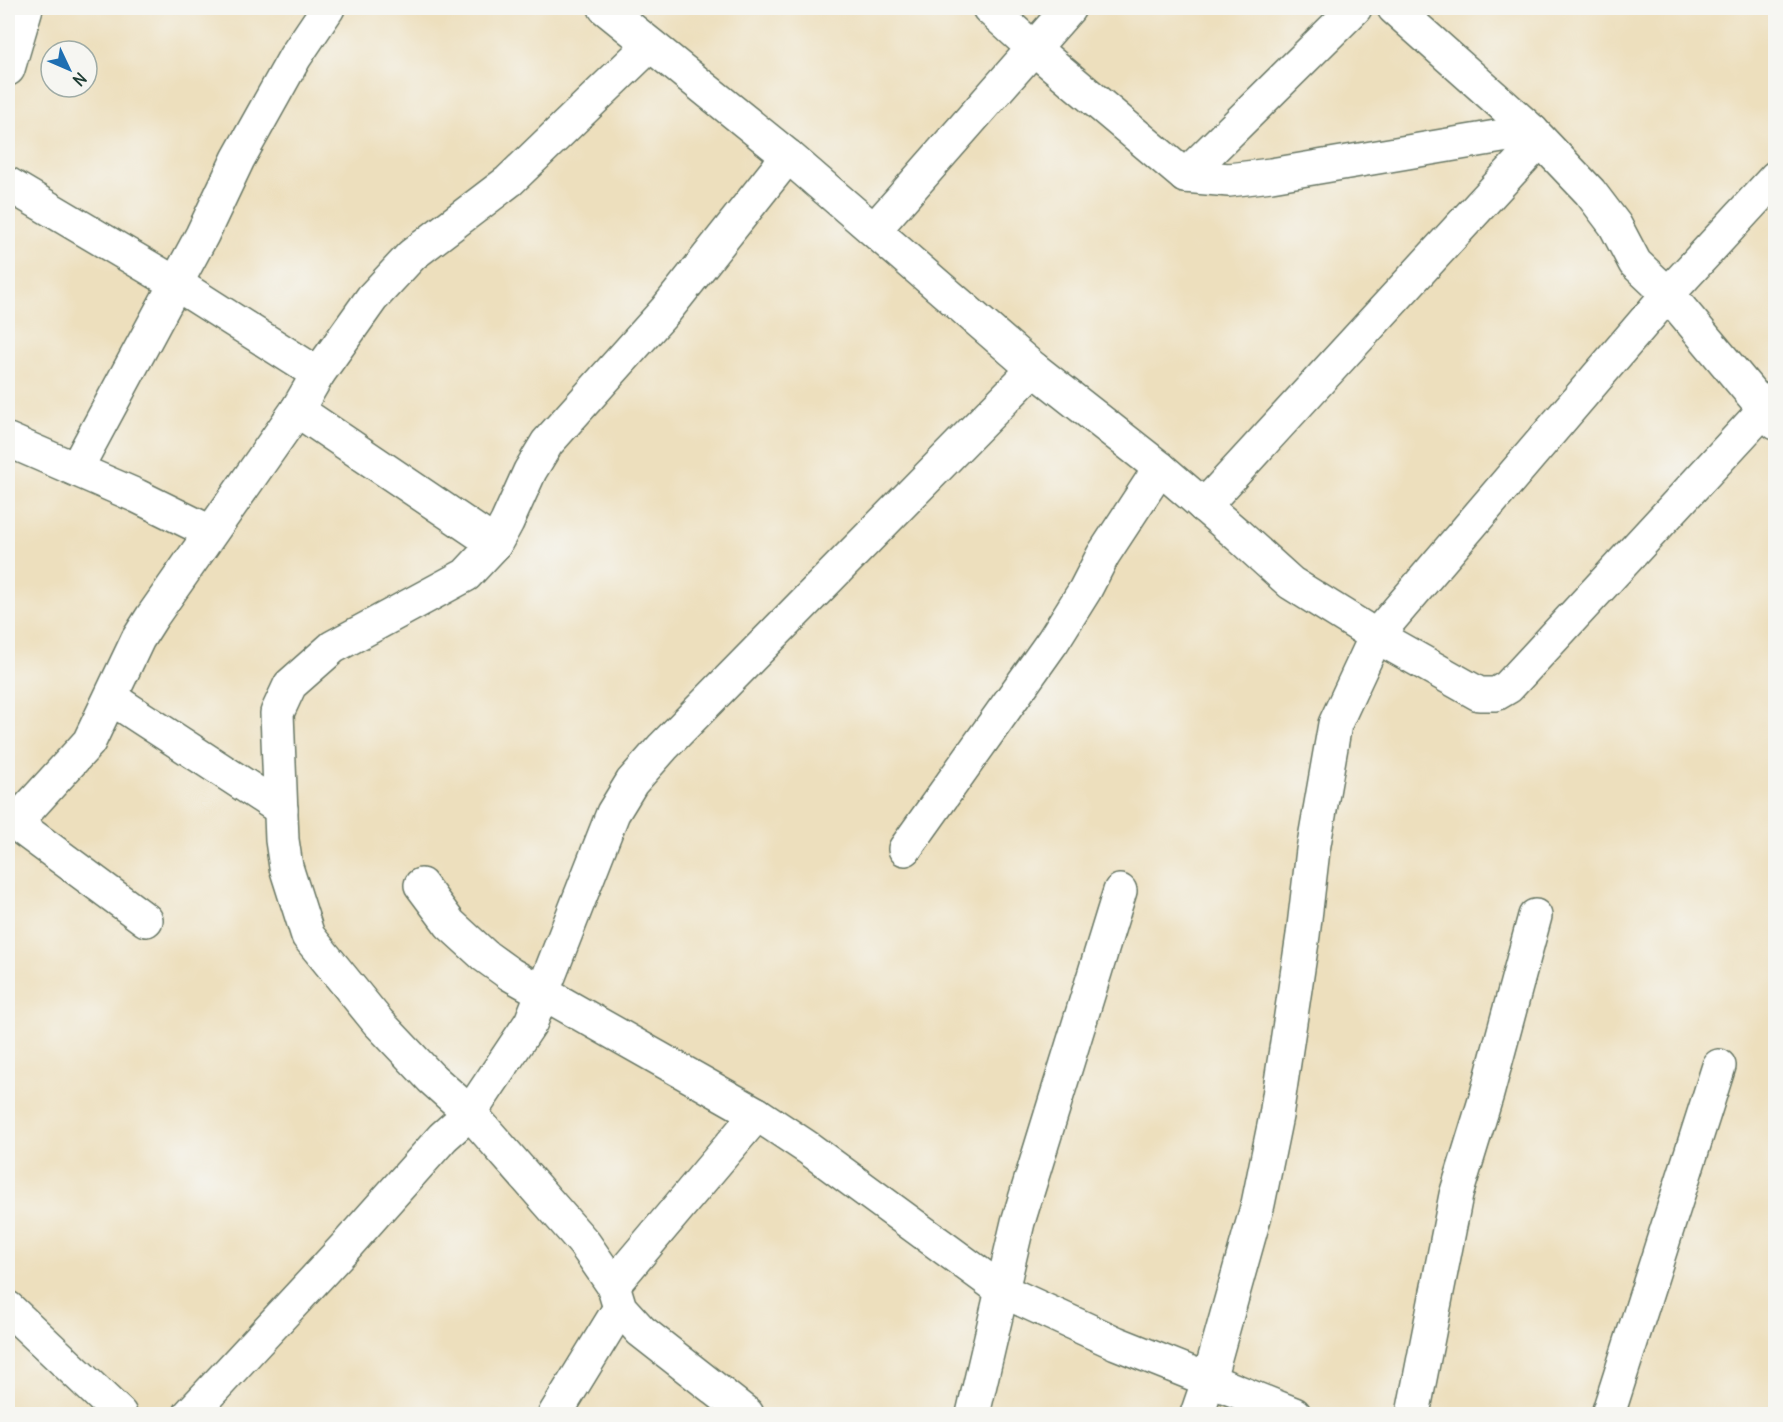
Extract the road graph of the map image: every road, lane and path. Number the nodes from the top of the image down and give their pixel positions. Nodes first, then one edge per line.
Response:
1 (26, 8) edge
2 (328, 8) edge
3 (605, 8) edge
4 (989, 8) edge
5 (1070, 8) edge
6 (1355, 8) edge
7 (1394, 8) edge
8 (650, 45) junction
9 (1034, 48) junction
10 (8, 69) edge
11 (1536, 135) junction
12 (788, 156) junction
13 (1185, 176) junction
14 (1776, 177) edge
15 (8, 184) edge
16 (874, 230) junction
17 (175, 283) junction
18 (1668, 294) junction
19 (1034, 369) junction
20 (318, 374) junction
21 (297, 410) junction
22 (1772, 410) edge
23 (8, 440) edge
24 (1160, 468) junction
25 (76, 469) junction
26 (1204, 506) junction
27 (210, 532) junction
28 (495, 544) junction
29 (1376, 636) junction
30 (111, 698) junction
31 (281, 809) junction
32 (10, 821) edge
33 (905, 849) dead end
34 (421, 885) dead end
35 (1120, 891) dead end
36 (1534, 916) dead end
37 (146, 920) dead end
38 (542, 993) junction
39 (1719, 1066) dead end
40 (470, 1113) junction
41 (757, 1114) junction
42 (1003, 1291) junction
43 (617, 1297) junction
44 (8, 1308) edge
45 (1209, 1379) junction
46 (120, 1414) edge
47 (190, 1414) edge
48 (555, 1414) edge
49 (747, 1414) edge
50 (973, 1414) edge
51 (1197, 1414) edge
52 (1294, 1414) edge
53 (1413, 1414) edge
54 (1608, 1414) edge

1 - 10 street
2 - 17 street
3 - 8 street
4 - 9 street
5 - 9 street
6 - 13 street
7 - 11 street
8 - 12 street
8 - 20 street
9 - 13 street
9 - 16 street
11 - 13 street
11 - 18 street
11 - 26 street
12 - 16 street
12 - 28 street
14 - 18 street
15 - 17 street
16 - 19 street
17 - 20 street
17 - 25 street
18 - 22 street
18 - 29 street
19 - 24 street
19 - 38 street
20 - 21 street
21 - 27 street
21 - 28 street
22 - 29 street
23 - 25 street
24 - 26 street
24 - 33 street
25 - 27 street
26 - 29 street
27 - 30 street
28 - 31 street
29 - 45 street
30 - 31 street
30 - 32 street
31 - 40 street
32 - 37 street
34 - 38 street
35 - 42 street
36 - 53 street
38 - 40 street
38 - 41 street
39 - 54 street
40 - 43 street
40 - 47 street
41 - 42 street
41 - 43 street
42 - 45 street
42 - 50 street
43 - 48 street
43 - 49 street
44 - 46 street
45 - 51 street
45 - 52 street

